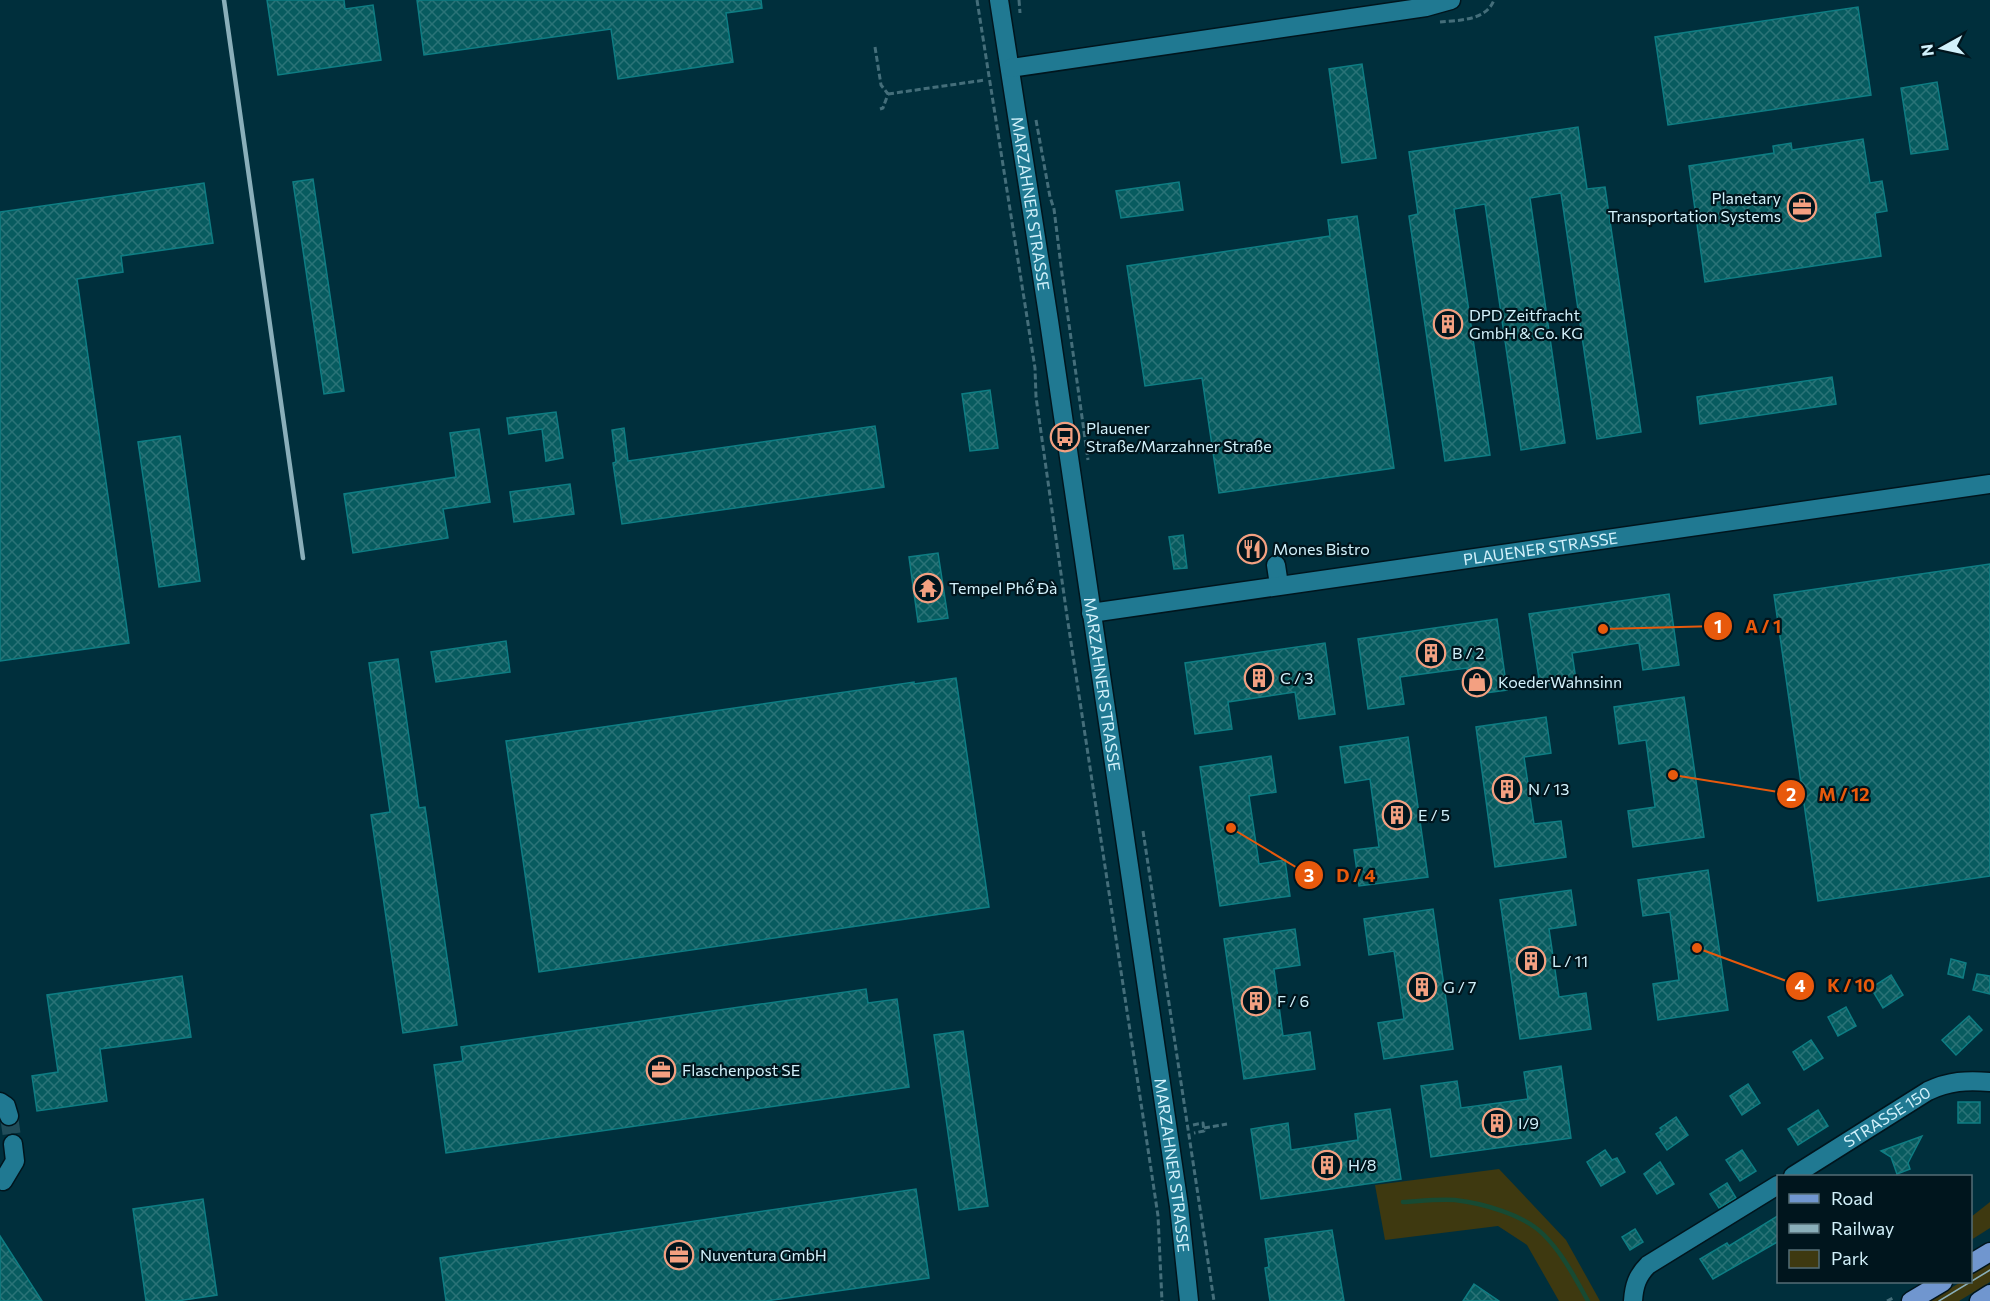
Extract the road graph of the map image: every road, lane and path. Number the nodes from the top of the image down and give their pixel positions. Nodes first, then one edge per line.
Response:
1 (977, 0) edge
2 (999, 0) edge
3 (1451, 0) edge
4 (875, 47) dead end
5 (1011, 68) junction
6 (985, 80) dead end
7 (888, 94) junction
8 (880, 108) dead end
9 (1990, 484) edge
10 (1276, 565) dead end
11 (1279, 585) junction
12 (1091, 613) junction
13 (1143, 830) dead end
14 (1990, 1082) edge
15 (1227, 1124) dead end
16 (1193, 1125) dead end
17 (1204, 1128) junction
18 (1194, 1133) dead end
19 (6, 1150) tunnel mouth
20 (1795, 1175) edge
21 (2, 1181) edge
22 (1777, 1186) edge
23 (1990, 1252) edge
24 (1972, 1263) edge
25 (1940, 1283) edge
26 (1990, 1294) edge
27 (1162, 1301) edge
28 (1189, 1301) edge
29 (1214, 1301) edge
30 (1633, 1301) edge
31 (1911, 1301) edge
32 (1979, 1301) edge

1 - 27 path
2 - 5 street, MARZAHNER STRASSE
3 - 5 street
4 - 7 path
5 - 12 street, MARZAHNER STRASSE
6 - 7 path
7 - 8 path
9 - 11 street, PLAUENER STRASSE
10 - 11 street
11 - 12 street, PLAUENER STRASSE
12 - 28 street, MARZAHNER STRASSE
13 - 29 path
14 - 20 street, STRASSE 150
15 - 17 path
16 - 17 path
17 - 18 path
19 - 21 street
22 - 30 street
23 - 24 main road
25 - 31 main road
26 - 32 main road

